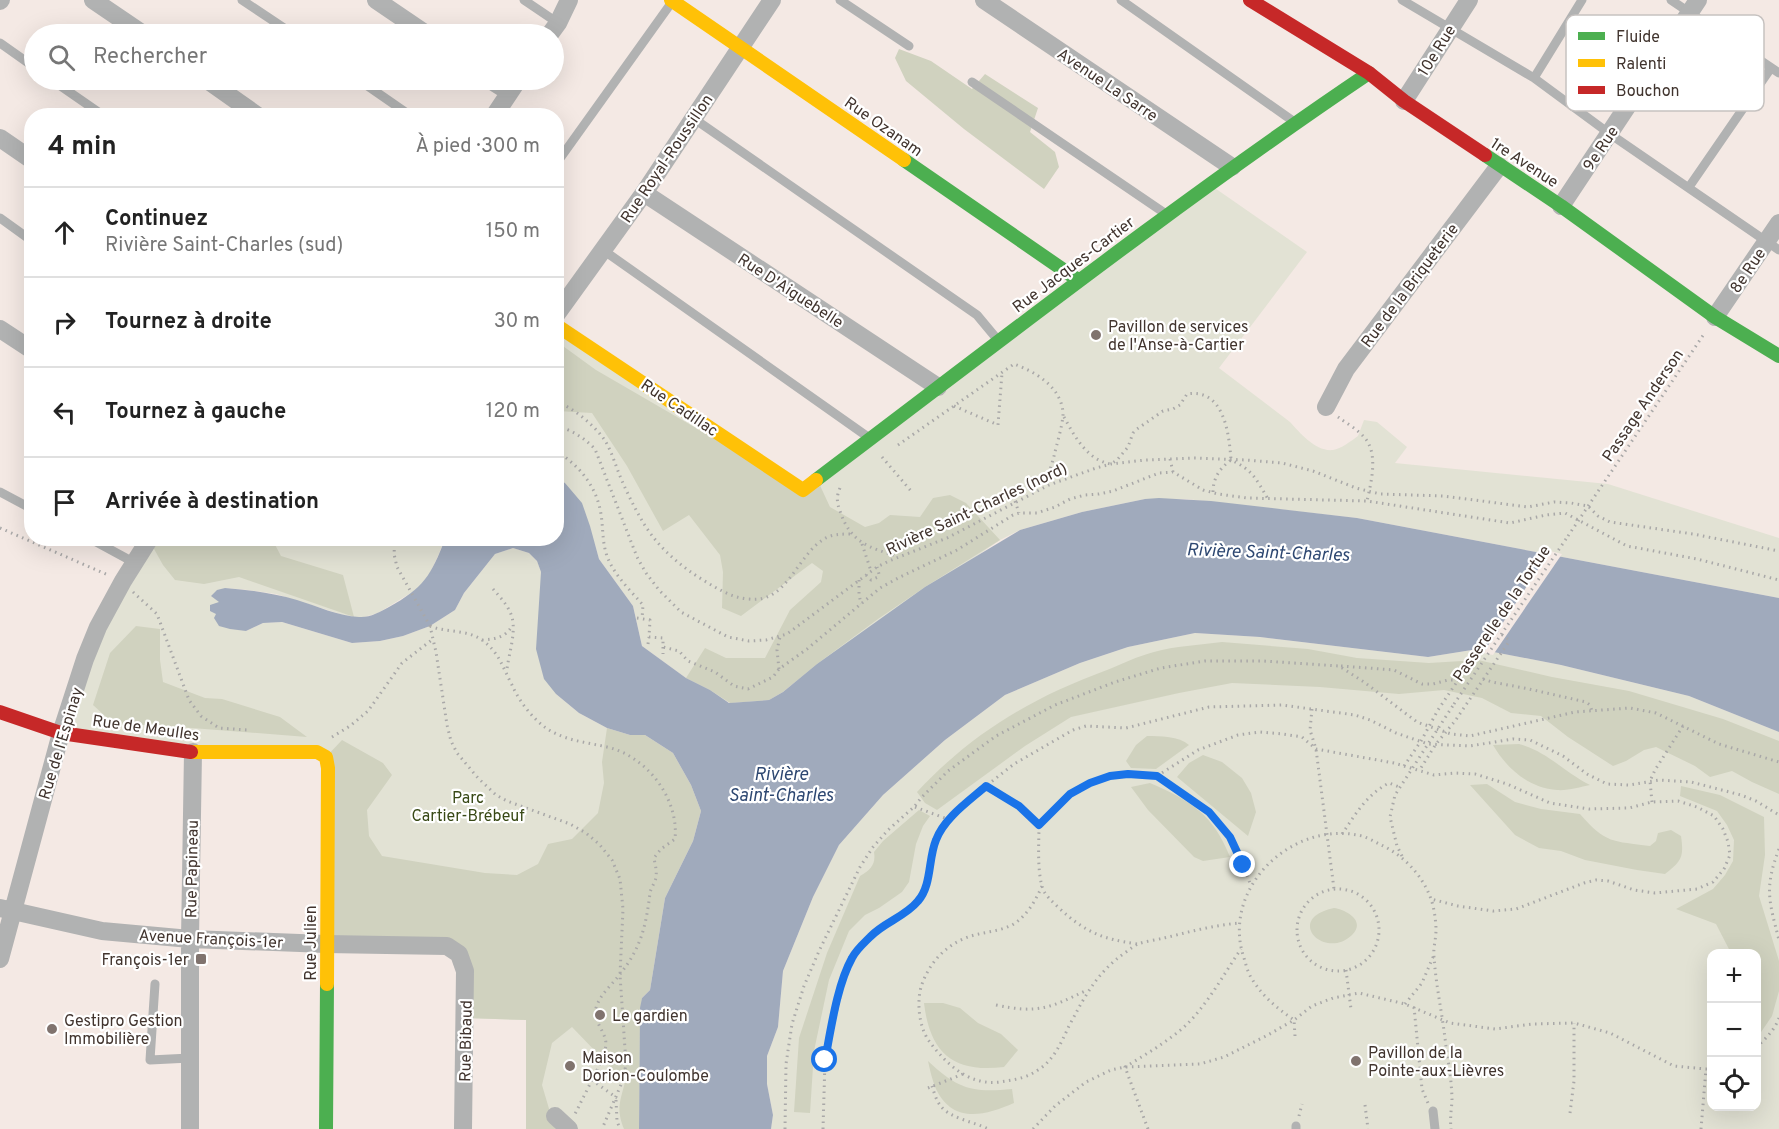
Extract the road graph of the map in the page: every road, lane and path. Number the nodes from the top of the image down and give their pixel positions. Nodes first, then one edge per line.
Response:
1 (242, 0) edge
2 (376, 0) edge
3 (524, 0) edge
4 (569, 0) edge
5 (772, 0) edge
6 (840, 0) edge
7 (984, 0) edge
8 (1121, 0) edge
9 (1250, 0) edge
10 (1402, 0) edge
11 (1469, 0) edge
12 (1582, 0) edge
13 (1671, 0) edge
14 (672, 1) edge
15 (106, 3) edge
16 (1694, 6) edge
17 (1573, 15) edge
18 (130, 24) edge
19 (277, 24) edge
20 (411, 24) edge
21 (549, 24) edge
22 (557, 24) edge
23 (1566, 26) edge
24 (1449, 29) junction
25 (0, 43) edge
26 (909, 46) dead end
27 (740, 47) junction
28 (24, 60) edge
29 (1775, 70) edge
30 (1369, 74) junction
31 (1534, 78) junction
32 (972, 82) dead end
33 (1764, 85) edge
34 (66, 90) edge
35 (221, 90) edge
36 (373, 90) edge
37 (510, 90) edge
38 (1404, 101) junction
39 (1566, 102) edge
40 (92, 108) edge
41 (247, 108) edge
42 (399, 108) edge
43 (499, 108) edge
44 (1579, 111) edge
45 (1625, 111) edge
46 (1745, 111) edge
47 (693, 118) junction
48 (1295, 122) junction
49 (1610, 134) junction
50 (0, 138) edge
51 (564, 153) edge
52 (24, 154) edge
53 (1499, 166) junction
54 (1232, 167) junction
55 (1689, 187) junction
56 (644, 193) junction
57 (1561, 206) junction
58 (1167, 215) junction
59 (0, 218) edge
60 (1779, 223) edge
61 (24, 235) edge
62 (1773, 245) edge
63 (603, 250) junction
64 (1078, 280) junction
65 (564, 304) edge
66 (1716, 317) junction
67 (0, 329) edge
68 (564, 330) edge
69 (999, 341) junction
70 (24, 345) edge
71 (1779, 356) edge
72 (1002, 372) junction
73 (938, 387) junction
74 (564, 404) edge
75 (954, 406) junction
76 (1326, 407) joint
77 (1063, 416) junction
78 (564, 428) edge
79 (870, 439) junction
80 (891, 450) dead end
81 (564, 455) edge
82 (882, 457) dead end
83 (1170, 459) junction
84 (1231, 460) junction
85 (1111, 464) junction
86 (1173, 472) junction
87 (1049, 484) junction
88 (840, 488) dead end
89 (803, 490) joint
90 (911, 491) dead end
91 (1370, 491) junction
92 (0, 492) edge
93 (1213, 493) junction
94 (1268, 499) junction
95 (1015, 501) junction
96 (1367, 501) junction
97 (24, 505) edge
98 (1588, 506) junction
99 (1019, 513) junction
100 (1579, 519) junction
101 (0, 528) edge
102 (851, 534) junction
103 (24, 538) edge
104 (861, 543) junction
105 (42, 546) edge
106 (103, 546) edge
107 (145, 546) edge
108 (394, 546) edge
109 (1779, 551) edge
110 (899, 557) junction
111 (135, 563) junction
112 (877, 567) junction
113 (871, 571) junction
114 (866, 575) junction
115 (859, 580) junction
116 (1779, 580) edge
117 (123, 581) junction
118 (492, 589) dead end
119 (861, 604) junction
120 (637, 618) dead end
121 (642, 619) junction
122 (513, 625) junction
123 (430, 626) junction
124 (649, 637) junction
125 (780, 637) junction
126 (433, 638) junction
127 (482, 639) junction
128 (648, 644) dead end
129 (663, 647) junction
130 (663, 654) dead end
131 (1339, 666) junction
132 (779, 669) junction
133 (507, 671) junction
134 (1483, 678) junction
135 (1458, 680) junction
136 (1312, 709) junction
137 (1592, 711) junction
138 (0, 712) edge
139 (1429, 726) junction
140 (1683, 726) junction
141 (1438, 729) junction
142 (248, 730) dead end
143 (1445, 732) junction
144 (61, 733) junction
145 (324, 735) dead end
146 (1421, 741) junction
147 (1428, 744) junction
148 (1436, 744) junction
149 (1316, 749) junction
150 (193, 753) junction
151 (326, 757) joint
152 (1779, 762) edge
153 (1404, 766) junction
154 (1412, 769) junction
155 (1419, 771) junction
156 (1157, 776) junction
157 (1650, 781) junction
158 (986, 786) junction
159 (1400, 787) junction
160 (1652, 802) junction
161 (914, 807) junction
162 (1779, 815) edge
163 (950, 820) junction
164 (1039, 825) junction
165 (1342, 834) junction
166 (1326, 835) junction
167 (1779, 849) edge
168 (1403, 859) junction
169 (1042, 886) junction
170 (1251, 886) junction
171 (1334, 889) junction
172 (1431, 899) junction
173 (6, 910) edge
174 (1240, 923) junction
175 (190, 939) junction
176 (1779, 940) edge
177 (326, 944) junction
178 (1137, 944) junction
179 (1241, 949) junction
180 (459, 954) joint
181 (1433, 956) junction
182 (0, 959) edge
183 (1346, 970) junction
184 (620, 975) junction
185 (155, 984) dead end
186 (1089, 989) junction
187 (1349, 994) junction
188 (1405, 1004) junction
189 (996, 1005) dead end
190 (1414, 1007) junction
191 (1351, 1009) dead end
192 (1779, 1018) edge
193 (1294, 1020) junction
194 (1443, 1020) junction
195 (1574, 1023) junction
196 (1295, 1036) dead end
197 (1761, 1043) edge
198 (190, 1058) junction
199 (1125, 1067) junction
200 (1706, 1069) joint
201 (582, 1073) dead end
202 (963, 1074) junction
203 (592, 1081) junction
204 (1422, 1089) dead end
205 (617, 1098) junction
206 (1365, 1105) dead end
207 (1433, 1111) dead end
208 (1570, 1113) dead end
209 (564, 1124) edge
210 (190, 1129) edge
211 (326, 1129) edge
212 (464, 1129) edge
213 (602, 1129) edge
214 (620, 1129) edge
215 (785, 1129) edge
216 (823, 1129) edge
217 (988, 1129) edge
218 (1033, 1129) edge
219 (1148, 1129) edge
220 (1368, 1129) edge
221 (1435, 1129) edge
222 (1451, 1129) edge
223 (1701, 1129) edge

1 - 19 lane
2 - 20 street
3 - 21 lane
4 - 22 street
5 - 27 street, Rue Royal-Roussillon
6 - 26 lane
7 - 54 street, Avenue La Sarre
8 - 48 lane
9 - 30 street, 1re Avenue
10 - 24 lane
11 - 24 street, 10e Rue
12 - 17 lane
13 - 16 lane
14 - 27 street, Rue Ozanam
14 - 51 lane
15 - 18 street
23 - 31 lane
24 - 31 lane
24 - 38 street, 10e Rue
25 - 28 lane
27 - 47 street, Rue Royal-Roussillon
27 - 64 street, Rue Ozanam
29 - 33 lane
30 - 38 street, 1re Avenue
30 - 48 street, Rue Jacques-Cartier
31 - 39 lane
32 - 58 lane
34 - 40 lane
35 - 41 street
36 - 42 lane
37 - 43 street
38 - 53 street, 1re Avenue
44 - 49 lane
45 - 49 street, 9e Rue
46 - 55 lane
47 - 56 street, Rue Royal-Roussillon
47 - 69 lane
48 - 54 street, Rue Jacques-Cartier
49 - 55 lane
49 - 57 street, 9e Rue
50 - 52 street
53 - 57 street, 1re Avenue
53 - 76 street, Rue de la Briqueterie
54 - 58 street, Rue Jacques-Cartier
55 - 62 lane
56 - 63 street, Rue Royal-Roussillon
56 - 73 street, Rue D'Aiguebelle
57 - 66 street, 1re Avenue
58 - 64 street, Rue Jacques-Cartier
59 - 61 lane
60 - 62 street, 8e Rue
62 - 66 street, 8e Rue
63 - 65 street, Rue Royal-Roussillon
63 - 79 lane
64 - 69 street, Rue Jacques-Cartier
66 - 71 street, 1re Avenue
66 - 98 path, Passage Anderson
67 - 70 street
68 - 89 street, Rue Cadillac
69 - 73 street, Rue Jacques-Cartier
72 - 75 path
72 - 75 path
72 - 77 path
73 - 79 street, Rue Jacques-Cartier
74 - 102 path
75 - 80 path
76 - 91 path
77 - 85 path
77 - 87 path
78 - 125 path, Rivière Saint-Charles (nord)
79 - 89 street, Rue Jacques-Cartier
81 - 121 path
82 - 90 path
83 - 84 path, Rivière Saint-Charles (nord)
83 - 85 path, Rivière Saint-Charles (nord)
83 - 86 path
84 - 85 path
84 - 91 path, Rivière Saint-Charles (nord)
84 - 93 path
84 - 94 path
85 - 87 path, Rivière Saint-Charles (nord)
86 - 93 path
86 - 99 path
87 - 95 path, Rivière Saint-Charles (nord)
88 - 102 path
91 - 96 path
91 - 98 path, Rivière Saint-Charles (nord)
92 - 97 lane
93 - 94 path
94 - 96 path
95 - 99 path
95 - 110 path, Rivière Saint-Charles (nord)
96 - 100 path
98 - 100 path, Passage Anderson
98 - 109 path, Rivière Saint-Charles (nord)
99 - 119 path
100 - 116 path
100 - 141 path, Passerelle de la Tortue, bridge
101 - 103 path
102 - 104 path
104 - 110 path
104 - 113 path
105 - 117 path
106 - 111 lane
107 - 111 street, Rue de l'Espinay
108 - 123 path
110 - 112 path, Rivière Saint-Charles (nord)
111 - 117 street, Rue de l'Espinay
112 - 113 path, Rivière Saint-Charles (nord)
112 - 114 path
113 - 114 path, Rivière Saint-Charles (nord)
114 - 115 path, Rivière Saint-Charles (nord)
115 - 119 path
115 - 125 path, Rivière Saint-Charles (nord)
117 - 142 path
117 - 144 street, Rue de l'Espinay
118 - 122 path
119 - 132 path
120 - 121 path
121 - 124 path
122 - 127 path
122 - 133 path
123 - 126 path
123 - 127 path
124 - 128 path
124 - 129 path
125 - 132 path
126 - 145 path
126 - 184 path
127 - 133 path
129 - 130 path
129 - 132 path
131 - 135 path
131 - 139 path
131 - 161 path
133 - 184 path
134 - 135 path
134 - 137 path
134 - 143 path
135 - 139 path
136 - 146 path
136 - 149 path
136 - 158 path
137 - 140 path
137 - 143 path
138 - 144 street, Rue de Meulles
139 - 141 path
139 - 146 path
140 - 152 path
140 - 157 path
141 - 143 path
141 - 147 path, Passerelle de la Tortue
143 - 148 path
144 - 150 street, Rue de Meulles
144 - 173 street, Rue de l'Espinay
146 - 147 path
146 - 153 path
147 - 148 path
147 - 154 path, Passerelle de la Tortue
148 - 155 path
148 - 157 path
149 - 153 path
149 - 156 path
149 - 166 path
150 - 151 street, Rue de Meulles
150 - 175 street, Rue Papineau
151 - 177 street, Rue Julien
153 - 154 path
154 - 155 path
154 - 159 path, Passerelle de la Tortue
155 - 160 path
156 - 164 path
156 - 170 path
157 - 160 path
157 - 162 path
158 - 163 path
158 - 164 path
159 - 165 path
159 - 168 path, Passerelle de la Tortue
160 - 172 path
161 - 163 path
161 - 215 path
163 - 216 path
164 - 169 path
165 - 166 path
165 - 168 path
166 - 170 path
166 - 171 path
167 - 176 path
168 - 172 path
169 - 178 path
169 - 202 path
170 - 174 path
171 - 183 path
171 - 183 path
172 - 181 path
173 - 175 street, Avenue François-1er
173 - 182 street, Rue de l'Espinay
174 - 178 path
174 - 179 path
175 - 177 street, Avenue François-1er
175 - 198 street, Rue Papineau
177 - 180 street, Avenue François-1er
177 - 211 street, Rue Julien
178 - 186 path
179 - 193 path
179 - 199 path
180 - 212 street, Rue Bibaud
181 - 188 path
181 - 194 path
183 - 187 path
184 - 203 path
184 - 205 path
185 - 198 lane
186 - 189 path
186 - 202 path
187 - 188 path
187 - 191 path
187 - 193 path
188 - 190 path
190 - 194 path
190 - 204 path
192 - 197 path
193 - 196 path
193 - 199 path
194 - 195 path
194 - 222 path
195 - 200 path
195 - 208 path
198 - 210 street, Rue Papineau
199 - 218 path
199 - 219 path
200 - 223 path
201 - 203 path
202 - 217 path
203 - 205 path
203 - 209 path
205 - 213 path
205 - 214 path
206 - 220 path
207 - 221 lane

